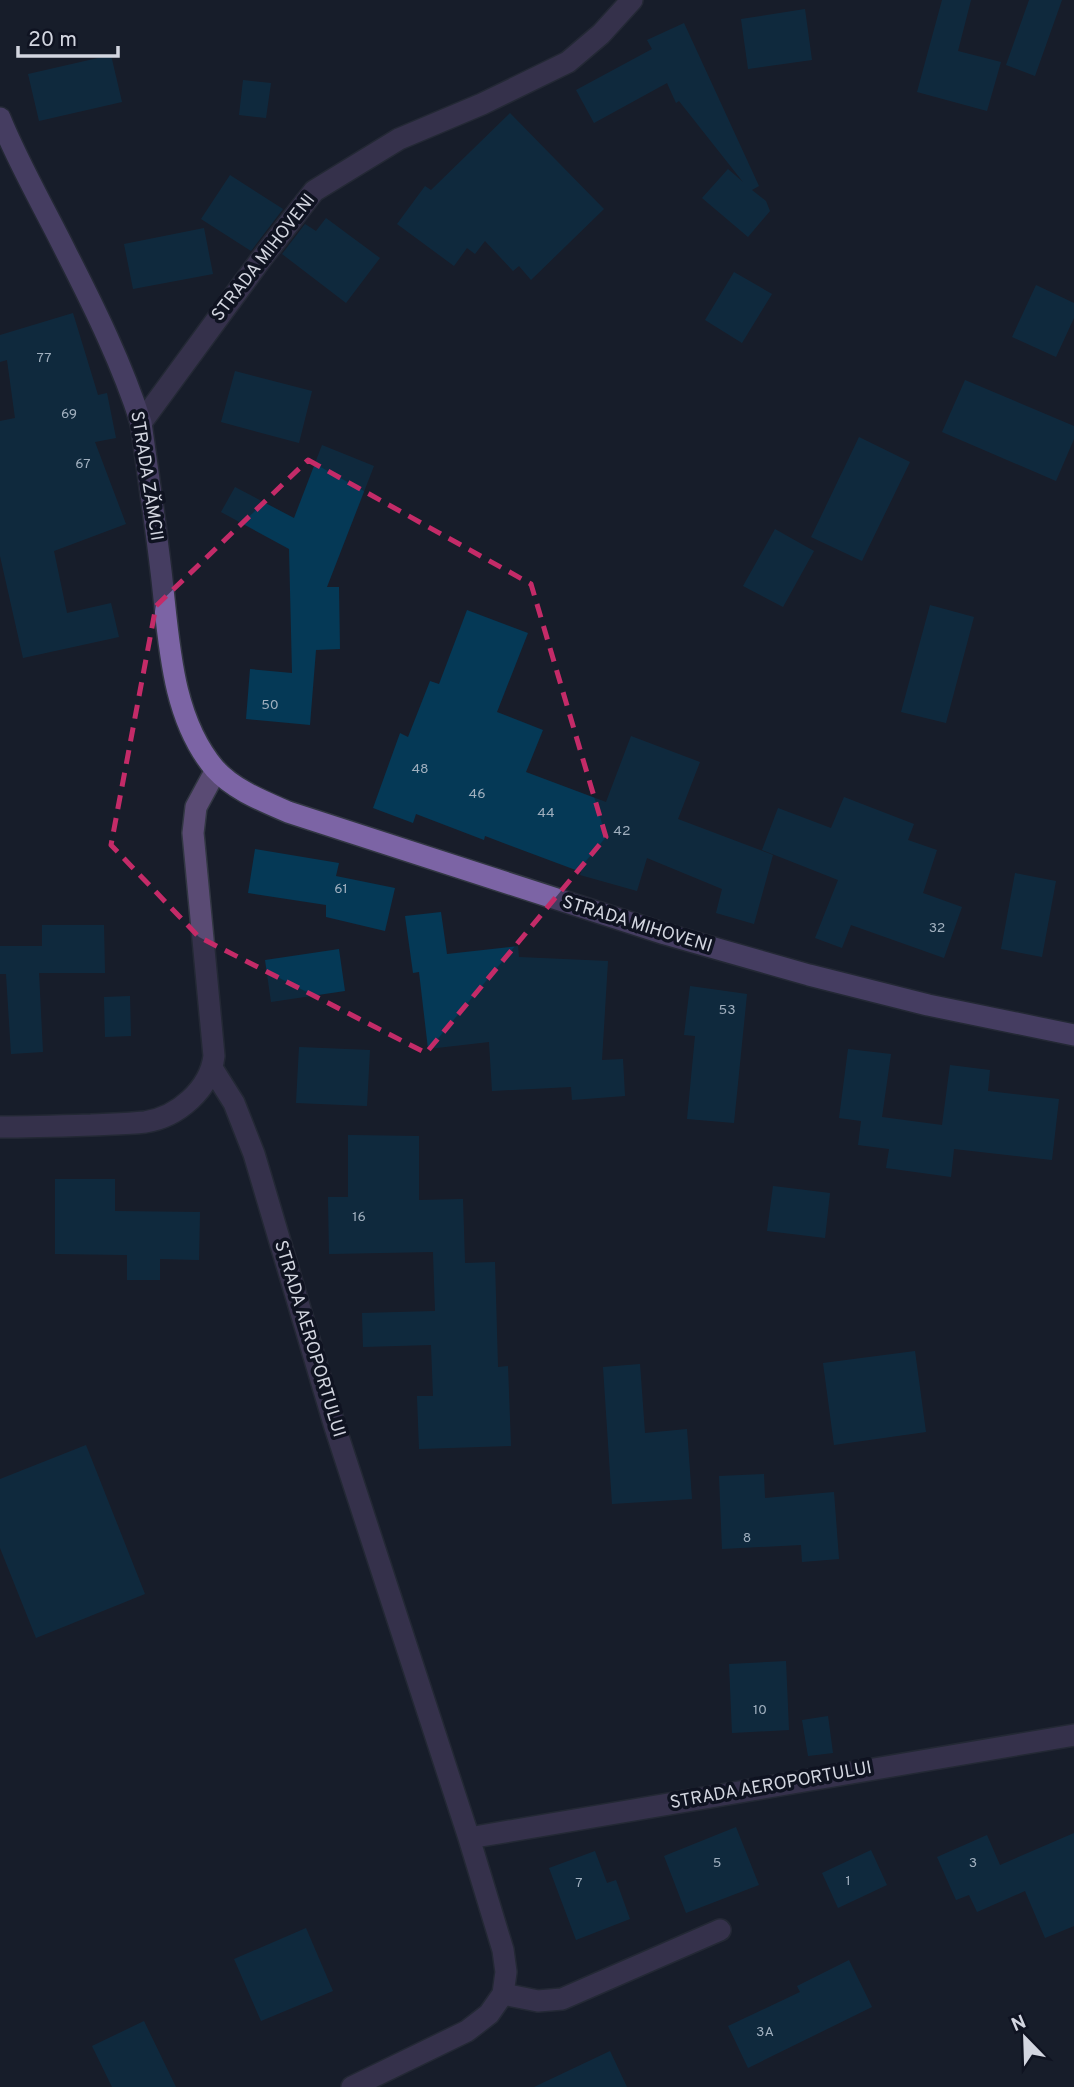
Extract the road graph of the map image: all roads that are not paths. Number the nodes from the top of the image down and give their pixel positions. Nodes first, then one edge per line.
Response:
1 (632, 0) edge
2 (0, 118) edge
3 (141, 423) junction
4 (216, 770) junction
5 (1074, 1035) edge
6 (212, 1068) junction
7 (0, 1127) edge
8 (1074, 1735) edge
9 (469, 1838) junction
10 (720, 1930) dead end
11 (503, 1994) junction
12 (352, 2087) edge

1 - 3 street, STRADA MIHOVENI
2 - 3 main road, STRADA ZĂMCII
3 - 4 main road, STRADA ZĂMCII
4 - 5 main road, STRADA MIHOVENI
4 - 6 street
6 - 7 street
6 - 9 street, STRADA AEROPORTULUI
8 - 9 street, STRADA AEROPORTULUI
9 - 11 street, STRADA AEROPORTULUI
10 - 11 street
11 - 12 street

